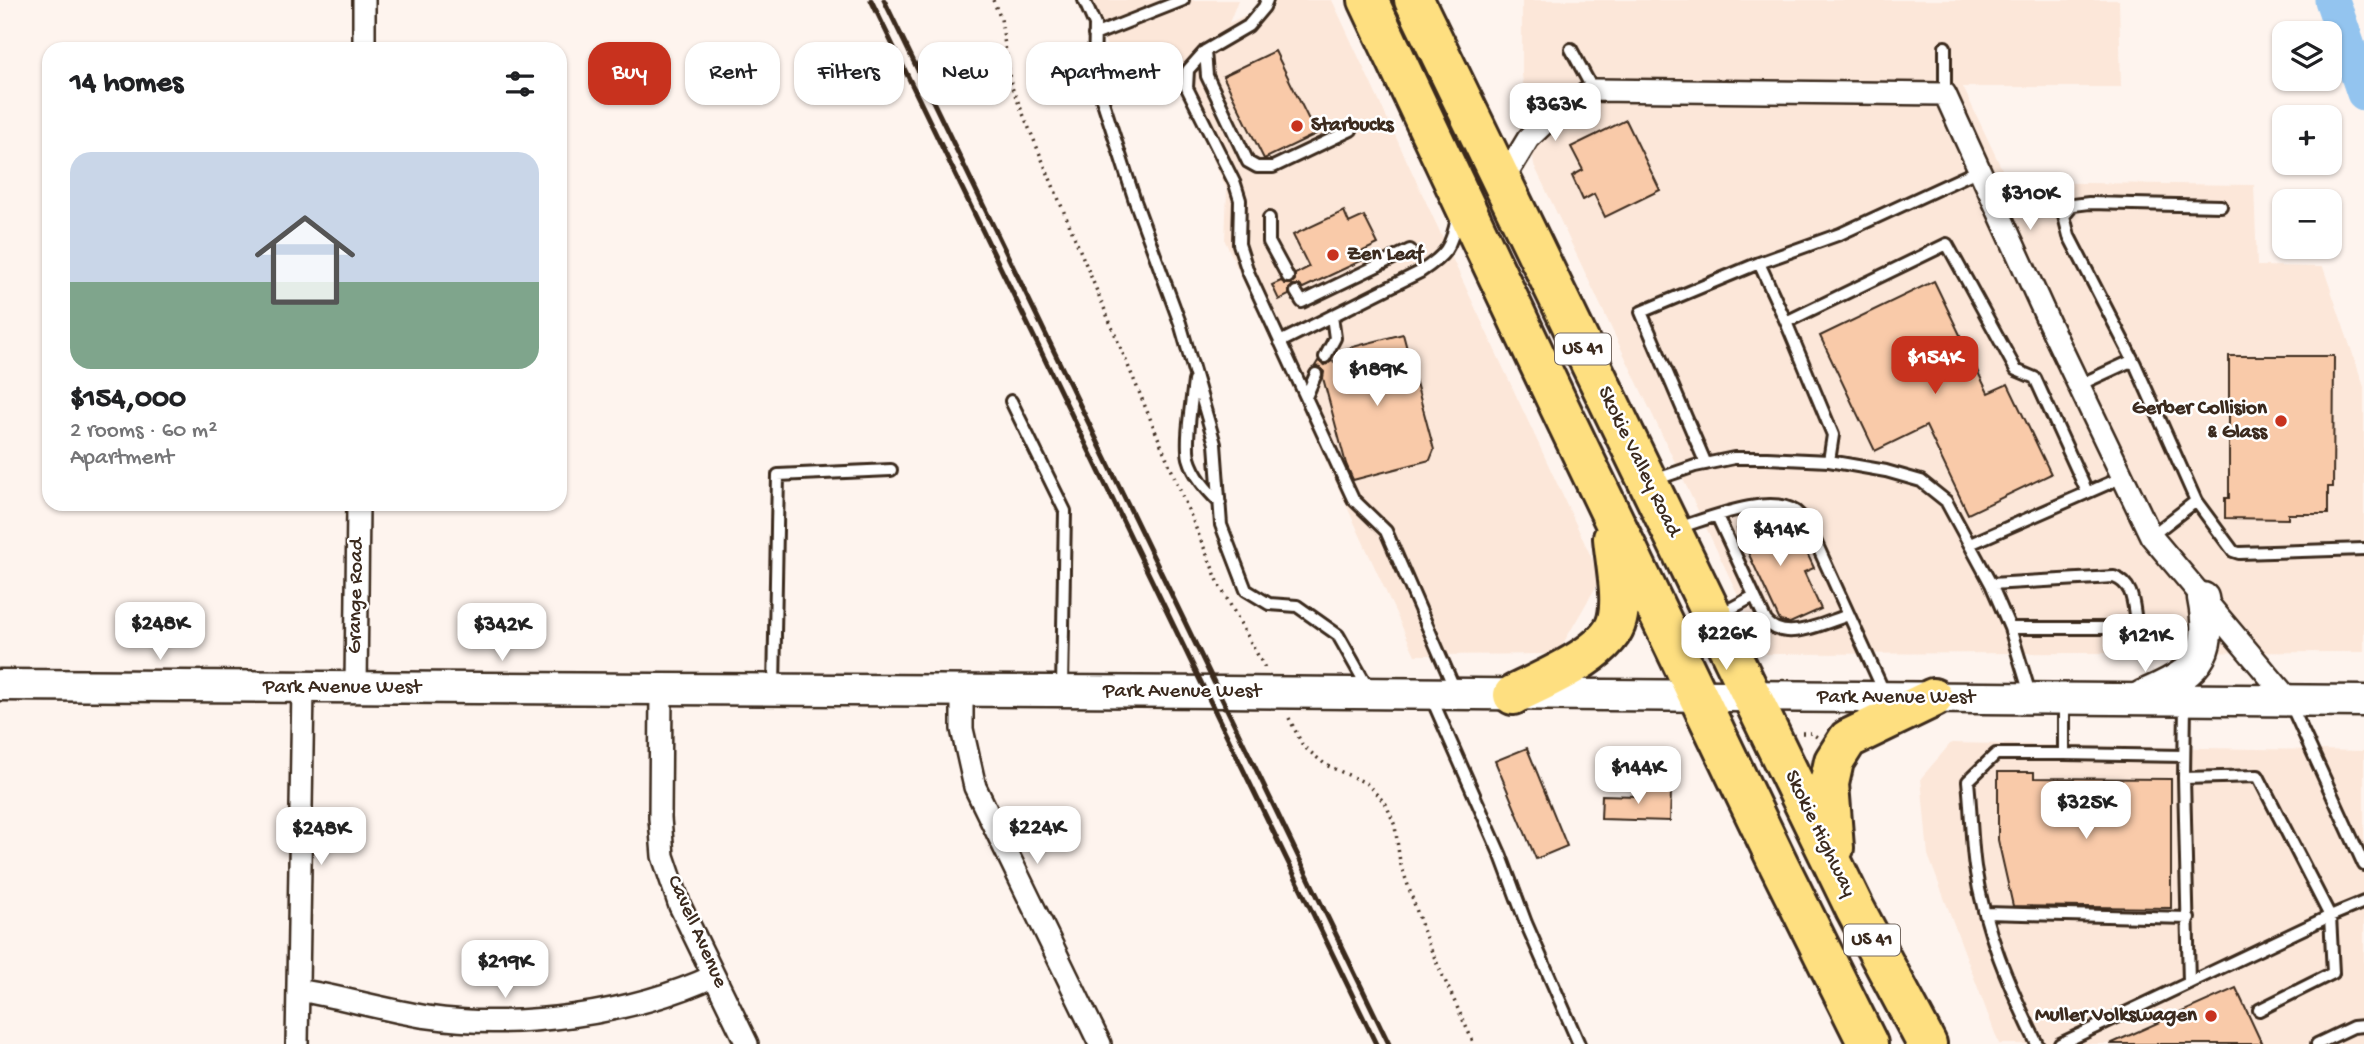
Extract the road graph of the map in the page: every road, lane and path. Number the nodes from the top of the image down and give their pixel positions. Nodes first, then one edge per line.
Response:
1 (364, 0) edge
2 (1084, 0) edge
3 (1183, 0) edge
4 (1267, 0) edge
5 (1368, 0) edge
6 (1414, 0) edge
7 (1094, 35) junction
8 (364, 42) edge
9 (1945, 47) dead end
10 (1572, 49) dead end
11 (1205, 51) junction
12 (1593, 90) junction
13 (1945, 94) junction
14 (1352, 130) dead end
15 (1979, 170) junction
16 (1502, 182) junction
17 (1461, 198) junction
18 (2221, 206) dead end
19 (1269, 218) dead end
20 (1410, 250) dead end
21 (1759, 263) junction
22 (1288, 277) dead end
23 (1296, 292) dead end
24 (1332, 316) junction
25 (1786, 322) junction
26 (1280, 342) junction
27 (1325, 357) dead end
28 (2135, 364) junction
29 (1316, 374) dead end
30 (1195, 375) junction
31 (2079, 385) junction
32 (1306, 397) junction
33 (1011, 401) dead end
34 (1829, 461) junction
35 (1706, 464) junction
36 (891, 470) dead end
37 (2123, 477) junction
38 (1648, 483) junction
39 (2088, 492) junction
40 (2196, 501) junction
41 (1220, 503) junction
42 (358, 511) edge
43 (1610, 511) junction
44 (1717, 516) junction
45 (1671, 530) junction
46 (2151, 536) junction
47 (1970, 544) junction
48 (2364, 548) edge
49 (1991, 584) junction
50 (1754, 596) junction
51 (2203, 598) junction
52 (1849, 615) junction
53 (1714, 618) junction
54 (2010, 628) junction
55 (0, 685) edge
56 (356, 687) junction
57 (303, 689) junction
58 (662, 691) junction
59 (774, 691) junction
60 (962, 691) junction
61 (1062, 691) junction
62 (1371, 694) junction
63 (1444, 695) junction
64 (1513, 695) junction
65 (1700, 697) junction
66 (1752, 697) junction
67 (1887, 698) junction
68 (1933, 698) junction
69 (2032, 699) junction
70 (2064, 699) junction
71 (2134, 699) junction
72 (2185, 699) junction
73 (2288, 700) junction
74 (2364, 701) edge
75 (1799, 733) dead end
76 (1819, 738) dead end
77 (2064, 754) junction
78 (2184, 756) junction
79 (2184, 778) junction
80 (2364, 865) edge
81 (1835, 868) junction
82 (2364, 902) edge
83 (1986, 913) junction
84 (2330, 916) junction
85 (2189, 918) junction
86 (714, 976) junction
87 (2189, 983) junction
88 (298, 990) junction
89 (2259, 1010) dead end
90 (2364, 1026) edge
91 (297, 1044) edge
92 (747, 1044) edge
93 (1100, 1044) edge
94 (1579, 1044) edge
95 (1868, 1044) edge
96 (1927, 1044) edge
97 (2037, 1044) edge
98 (2060, 1044) edge
99 (2317, 1044) edge

1 - 8 street
2 - 7 lane
3 - 7 lane
4 - 11 lane
5 - 17 highway, US 41
6 - 16 highway, Skokie Valley Road / US 41
7 - 30 lane
9 - 13 lane
10 - 12 lane
11 - 14 lane
11 - 26 lane
12 - 13 street
12 - 16 street
13 - 15 street
15 - 21 lane
15 - 31 street
16 - 38 highway, Skokie Valley Road / US 41
17 - 24 lane
17 - 43 highway, US 41
18 - 28 lane
19 - 22 lane
20 - 23 lane
21 - 25 lane
21 - 35 lane
24 - 26 lane
24 - 27 lane
25 - 34 lane
25 - 39 lane
26 - 32 lane
28 - 31 lane
28 - 40 lane
29 - 32 lane
30 - 41 lane
30 - 41 lane
31 - 37 street
32 - 63 lane
33 - 61 lane
34 - 35 lane
34 - 47 lane
35 - 38 lane
36 - 59 lane
37 - 39 lane
37 - 46 street
38 - 45 highway, Skokie Valley Road / US 41
39 - 47 lane
40 - 46 lane
40 - 48 lane
41 - 62 lane
42 - 56 street, Grange Road
43 - 64 highway
43 - 65 highway, US 41
44 - 45 lane
44 - 50 lane
44 - 52 lane
45 - 53 highway, Skokie Valley Road / US 41
46 - 51 street
47 - 49 lane
49 - 54 lane
49 - 54 lane
50 - 52 lane
50 - 53 lane
51 - 71 street
51 - 73 street
52 - 67 lane
53 - 66 highway, Skokie Valley Road / US 41
54 - 69 lane
55 - 57 street, Park Avenue West
56 - 57 street, Park Avenue West
56 - 58 street, Park Avenue West
57 - 88 street
58 - 59 street, Park Avenue West
58 - 86 street, Cavell Avenue
59 - 60 street, Park Avenue West
60 - 61 street, Park Avenue West
60 - 93 street
61 - 62 street, Park Avenue West
62 - 63 street, Park Avenue West
63 - 64 street, Park Avenue West
63 - 94 lane
64 - 65 street, Park Avenue West
65 - 66 street, Park Avenue West
65 - 95 highway, US 41
66 - 67 street, Park Avenue West
66 - 81 highway, Skokie Highway / US 41
67 - 68 street, Park Avenue West
68 - 69 street, Park Avenue West
68 - 81 highway
69 - 70 street, Park Avenue West
70 - 71 street, Park Avenue West
70 - 77 lane
71 - 72 street, Park Avenue West
72 - 73 street, Park Avenue West
72 - 78 lane
73 - 74 street, Park Avenue West
73 - 80 lane
75 - 76 path
77 - 78 lane
77 - 83 lane
78 - 79 lane
79 - 84 lane
79 - 85 lane
81 - 96 highway, Skokie Highway / US 41
82 - 84 lane
83 - 85 lane
83 - 97 lane
84 - 87 lane
84 - 89 lane
85 - 87 lane
86 - 88 street
86 - 92 street, Cavell Avenue
87 - 98 lane
88 - 91 street
90 - 99 lane

